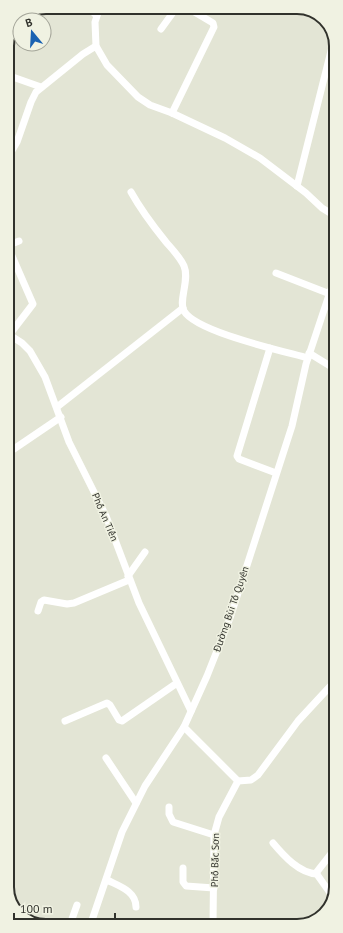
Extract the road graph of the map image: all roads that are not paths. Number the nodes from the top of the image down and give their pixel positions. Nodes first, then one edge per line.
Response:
1 (172, 14) edge
2 (198, 14) edge
3 (96, 15) edge
4 (161, 29) dead end
5 (96, 46) junction
6 (329, 65) edge
7 (14, 77) edge
8 (41, 87) junction
9 (172, 113) junction
10 (14, 147) edge
11 (297, 186) junction
12 (131, 192) dead end
13 (329, 212) edge
14 (19, 241) dead end
15 (14, 243) edge
16 (14, 260) edge
17 (276, 273) dead end
18 (329, 294) edge
19 (329, 297) edge
20 (183, 308) junction
21 (14, 327) edge
22 (14, 338) edge
23 (270, 348) junction
24 (309, 355) junction
25 (329, 366) edge
26 (57, 407) junction
27 (61, 417) junction
28 (14, 449) edge
29 (276, 473) junction
30 (145, 552) dead end
31 (129, 578) junction
32 (38, 611) dead end
33 (177, 683) junction
34 (329, 688) edge
35 (191, 711) junction
36 (65, 721) dead end
37 (184, 727) junction
38 (106, 758) dead end
39 (238, 781) junction
40 (136, 803) junction
41 (169, 807) dead end
42 (214, 835) junction
43 (274, 844) dead end
44 (329, 856) edge
45 (183, 868) dead end
46 (316, 874) junction
47 (107, 880) junction
48 (214, 888) junction
49 (329, 892) edge
50 (77, 905) dead end
51 (136, 907) dead end
52 (72, 919) edge
53 (93, 919) edge
54 (213, 919) edge

1 - 4 street
2 - 9 street
3 - 5 street
5 - 8 street
5 - 9 street
6 - 11 street
7 - 8 street
8 - 10 street
9 - 11 street
11 - 13 street
12 - 20 street
14 - 15 street
16 - 21 street
17 - 18 street
19 - 24 street, Đường Bùi Tố Quyên
20 - 23 street
20 - 26 street
22 - 26 street, Phố An Tiến
23 - 24 street
23 - 29 street
24 - 25 street
24 - 29 street, Đường Bùi Tố Quyên
26 - 27 street, Phố An Tiến
27 - 28 street
27 - 31 street, Phố An Tiến
29 - 35 street, Đường Bùi Tố Quyên
30 - 31 street
31 - 32 street
31 - 33 street, Phố An Tiến
33 - 35 street, Phố An Tiến
33 - 36 street
34 - 39 street
35 - 37 street, Đường Bùi Tố Quyên
37 - 39 street
37 - 40 street, Đường Bùi Tố Quyên
38 - 40 street
39 - 42 street, Phố Bắc Sơn
40 - 47 street, Đường Bùi Tố Quyên
41 - 42 street
42 - 48 street, Phố Bắc Sơn
43 - 46 street
44 - 46 street
45 - 48 street
46 - 49 street
47 - 51 street
47 - 53 street, Đường Bùi Tố Quyên
48 - 54 street, Phố Bắc Sơn
50 - 52 street

